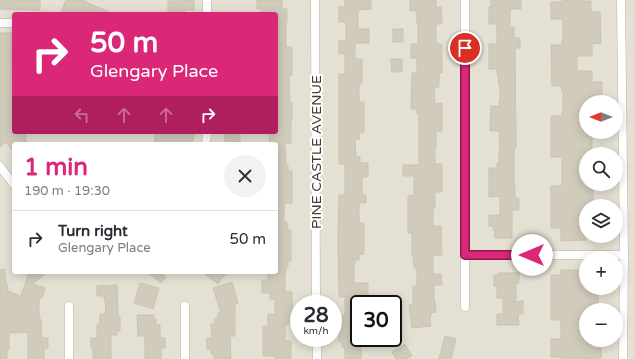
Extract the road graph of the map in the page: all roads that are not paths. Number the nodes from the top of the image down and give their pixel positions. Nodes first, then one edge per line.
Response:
1 (207, 0) edge
2 (315, 0) edge
3 (465, 0) edge
4 (621, 0) edge
5 (207, 12) edge
6 (0, 23) edge
7 (12, 23) edge
8 (0, 166) edge
9 (12, 181) edge
10 (465, 255) junction
11 (624, 255) junction
12 (316, 295) edge
13 (69, 306) dead end
14 (185, 306) dead end
15 (465, 307) dead end
16 (316, 347) edge
17 (69, 359) edge
18 (186, 359) edge
19 (317, 359) edge
20 (623, 359) edge

1 - 5 street
2 - 12 street, PINE CASTLE AVENUE
3 - 10 street
4 - 11 street
6 - 7 street
8 - 9 street
10 - 11 street
10 - 15 street
11 - 20 street
13 - 17 street
14 - 18 street
16 - 19 street

